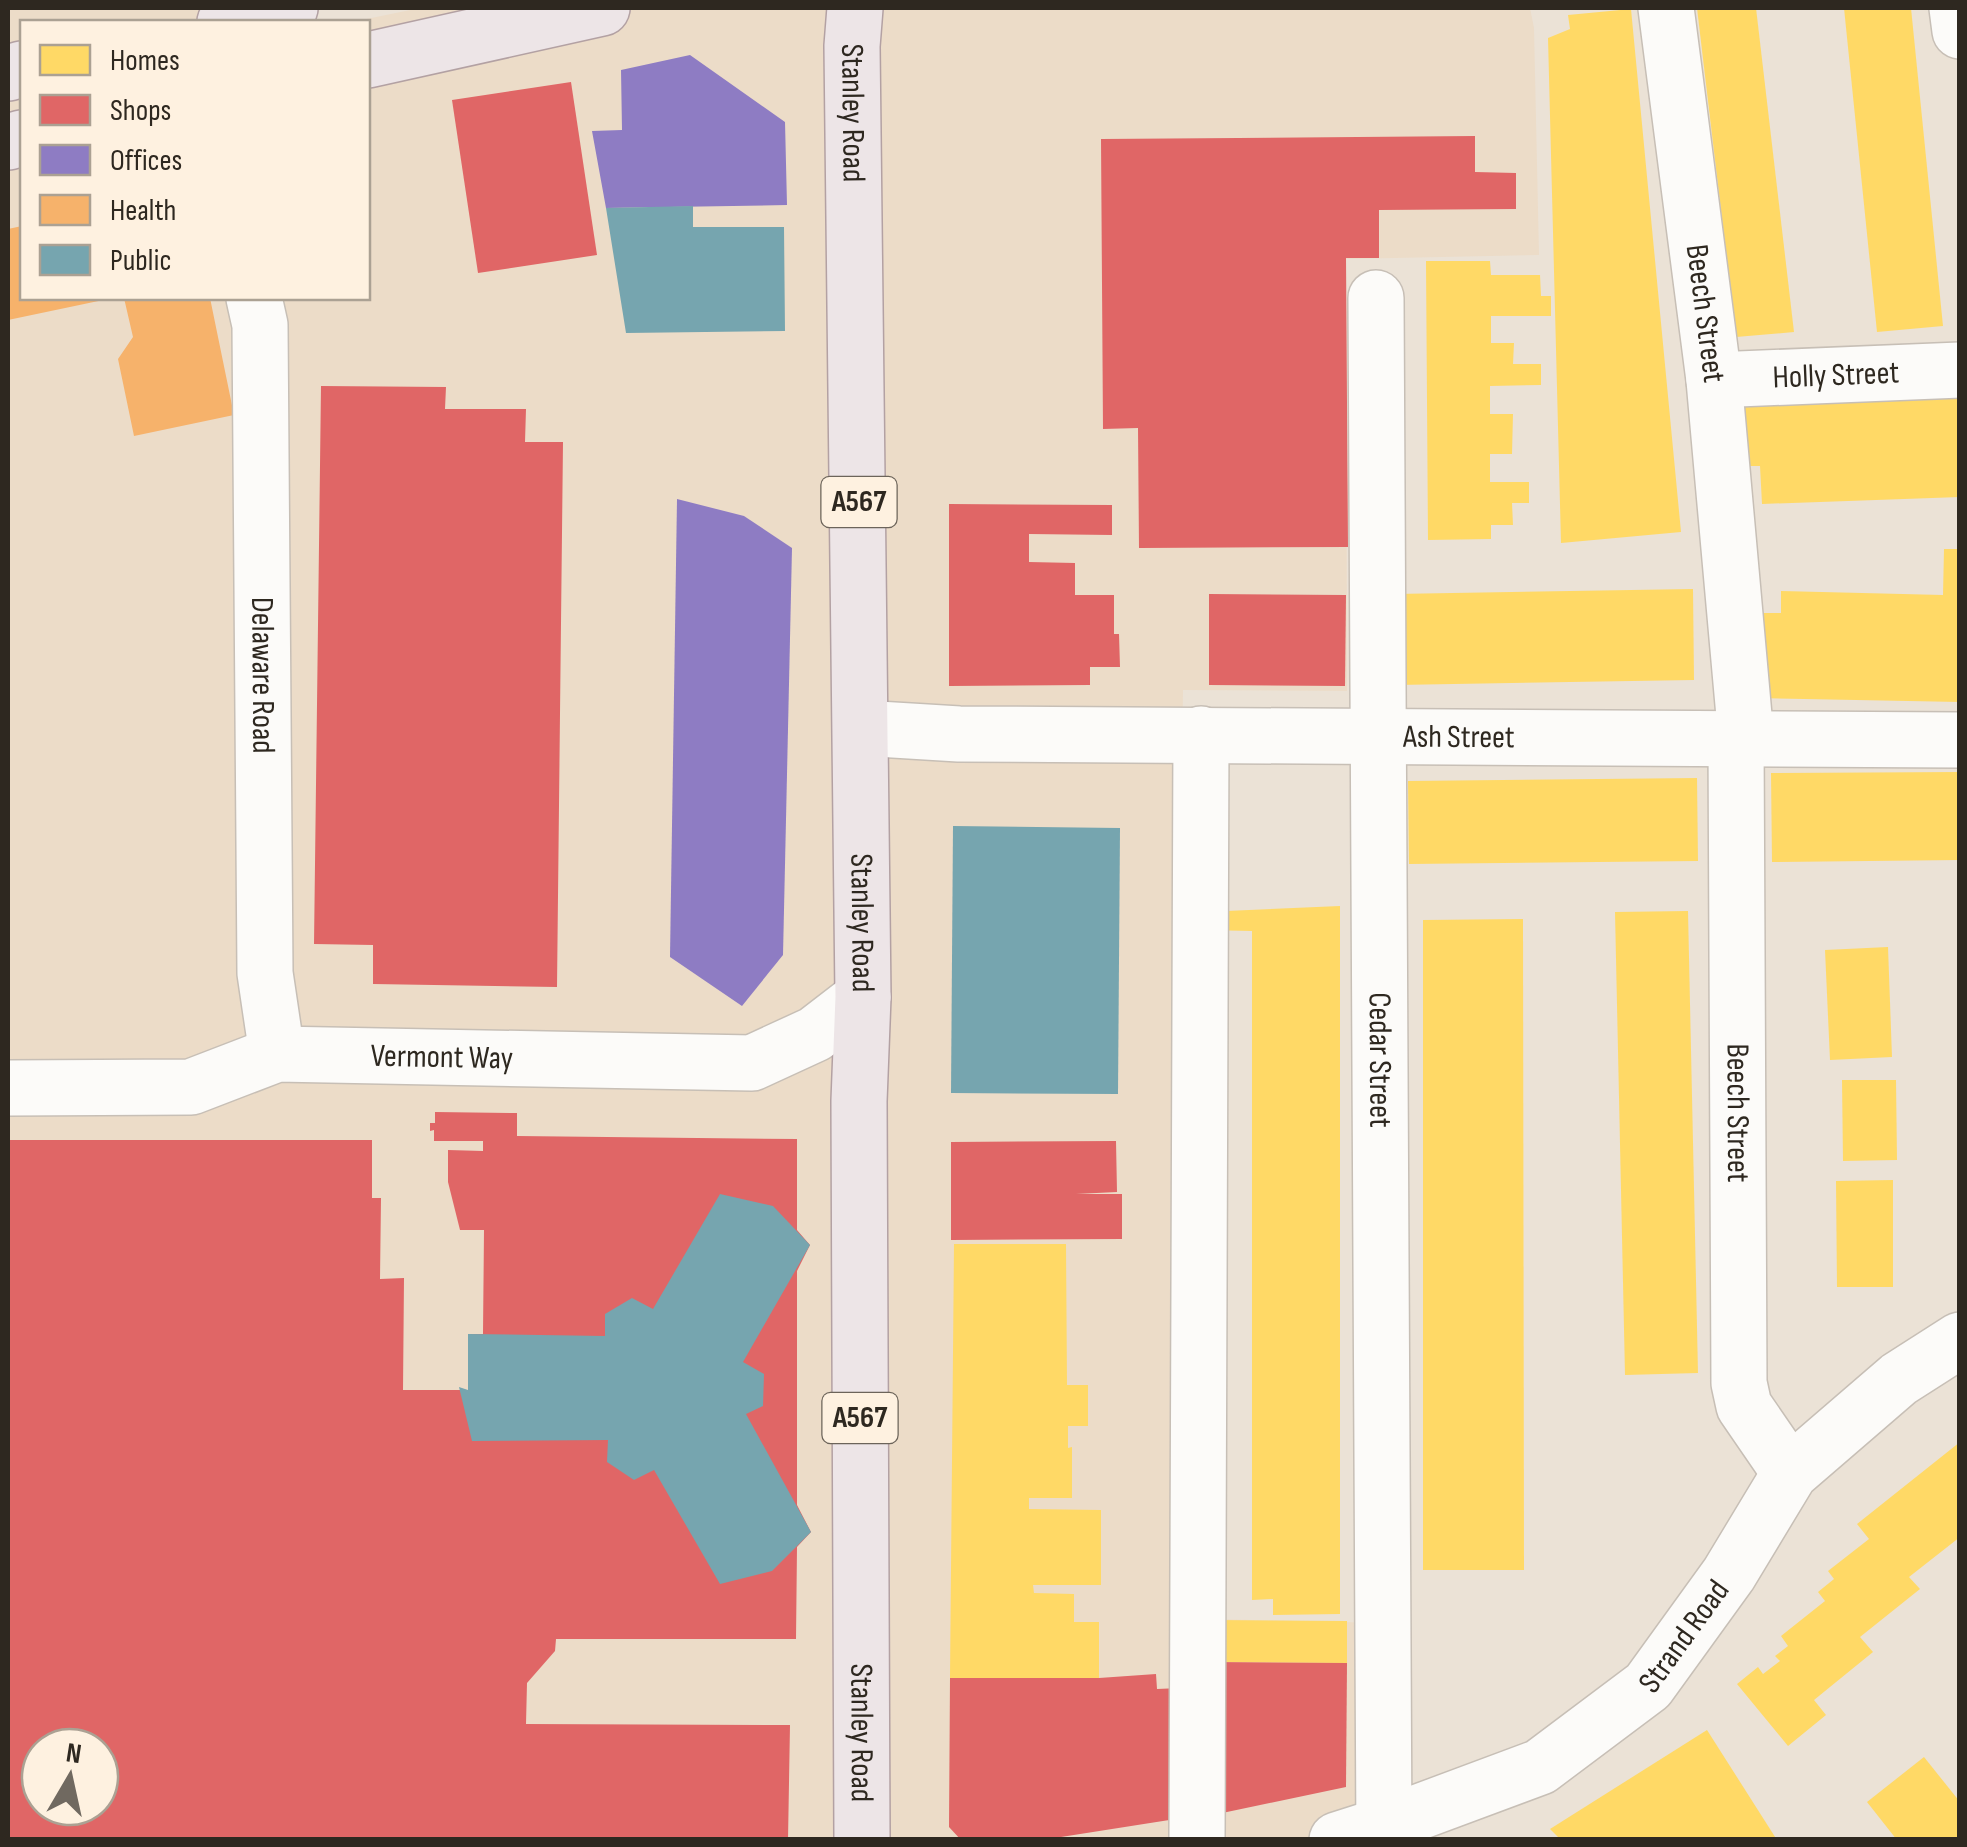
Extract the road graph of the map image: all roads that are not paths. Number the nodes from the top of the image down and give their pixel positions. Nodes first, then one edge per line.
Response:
1 (290, 8) edge
2 (602, 8) edge
3 (855, 8) edge
4 (1666, 8) edge
5 (1957, 8) edge
6 (234, 20) edge
7 (1960, 31) edge
8 (370, 60) edge
9 (1376, 298) dead end
10 (257, 312) edge
11 (1960, 370) edge
12 (1714, 380) junction
13 (861, 728) junction
14 (1201, 734) junction
15 (1378, 737) junction
16 (1741, 738) junction
17 (1960, 740) edge
18 (863, 998) junction
19 (277, 1054) junction
20 (8, 1088) edge
21 (1960, 1340) edge
22 (1790, 1473) junction
23 (1368, 1835) edge
24 (862, 1840) edge
25 (1197, 1840) edge

1 - 6 main road
2 - 8 main road
3 - 13 main road, Stanley Road / A567
4 - 12 street, Beech Street
5 - 7 street
9 - 15 street, Cedar Street
10 - 19 street, Delaware Road
11 - 12 street, Holly Street
12 - 16 street, Beech Street
13 - 14 street, Ash Street
13 - 18 main road, Stanley Road / A567
14 - 15 street, Ash Street
14 - 25 street
15 - 16 street, Ash Street
15 - 23 street, Cedar Street
16 - 17 street, Ash Street
16 - 22 street, Beech Street
18 - 19 street, Vermont Way
18 - 24 main road, Stanley Road / A567
19 - 20 street, Vermont Way
21 - 22 street, Strand Road
22 - 23 street, Strand Road

